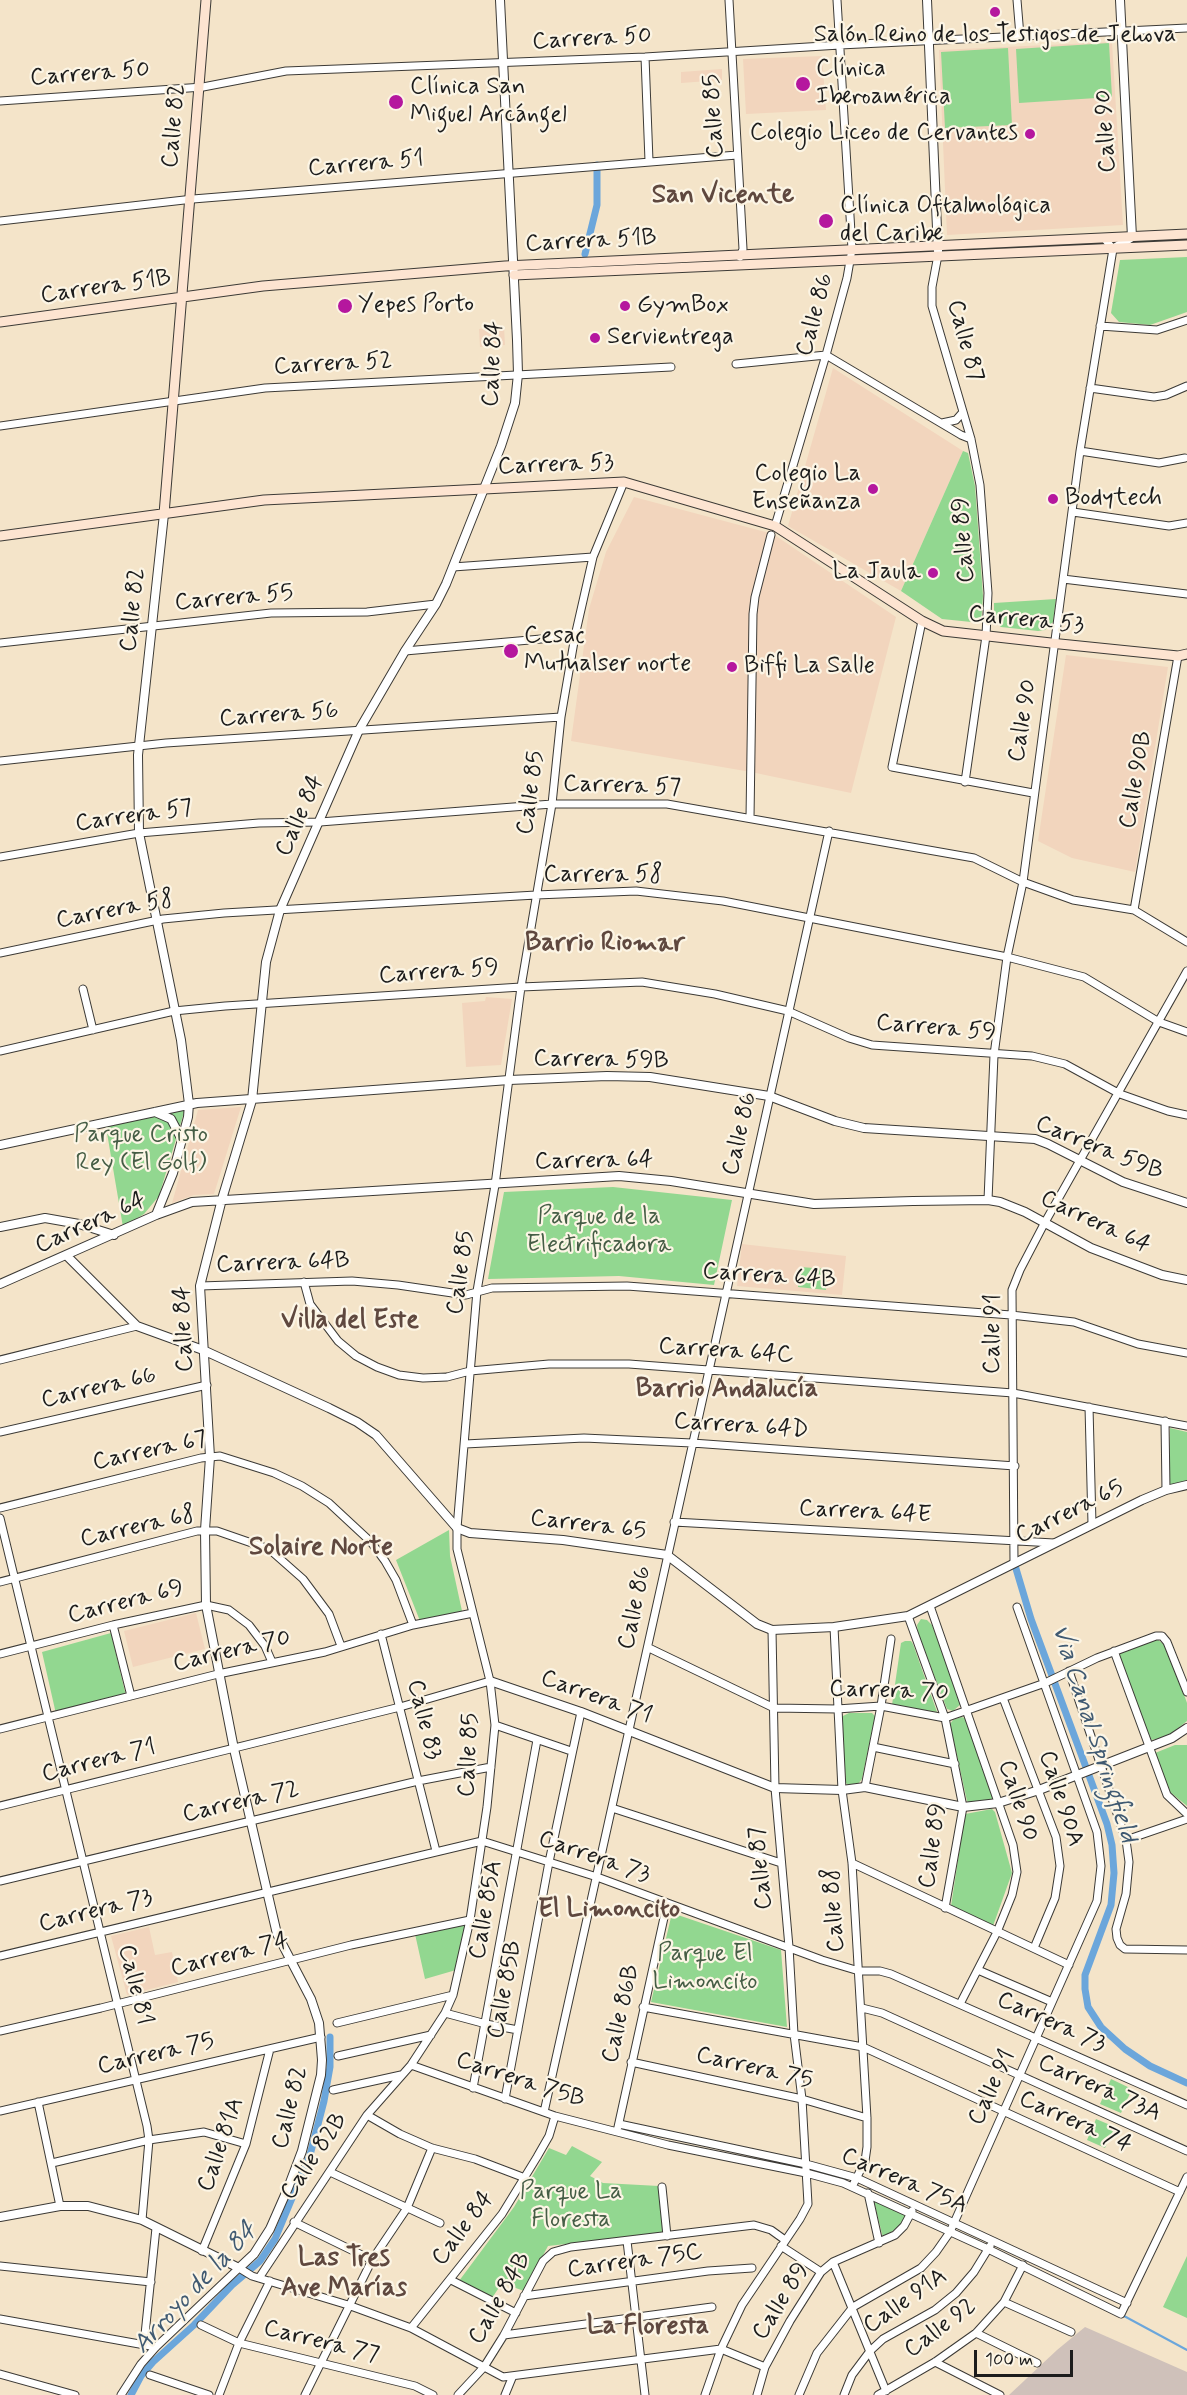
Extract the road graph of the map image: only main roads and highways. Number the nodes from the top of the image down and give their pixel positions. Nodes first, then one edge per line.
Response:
1 (206, 0) edge
2 (1187, 234) edge
3 (1187, 245) edge
4 (938, 250) junction
5 (851, 254) junction
6 (513, 270) junction
7 (180, 297) junction
8 (0, 322) edge
9 (164, 514) junction
10 (0, 536) edge
11 (1182, 655) edge

1 - 7 main road, Calle 82
2 - 4 main road, Carrera 51B
3 - 4 main road, Carrera 51B
4 - 5 main road, Carrera 51B
5 - 6 main road, Carrera 51B
5 - 6 main road, Carrera 51B
6 - 7 main road, Carrera 51B
7 - 8 main road, Carrera 51B
7 - 9 main road, Calle 82
9 - 10 main road, Carrera 53
9 - 11 main road, Carrera 53

